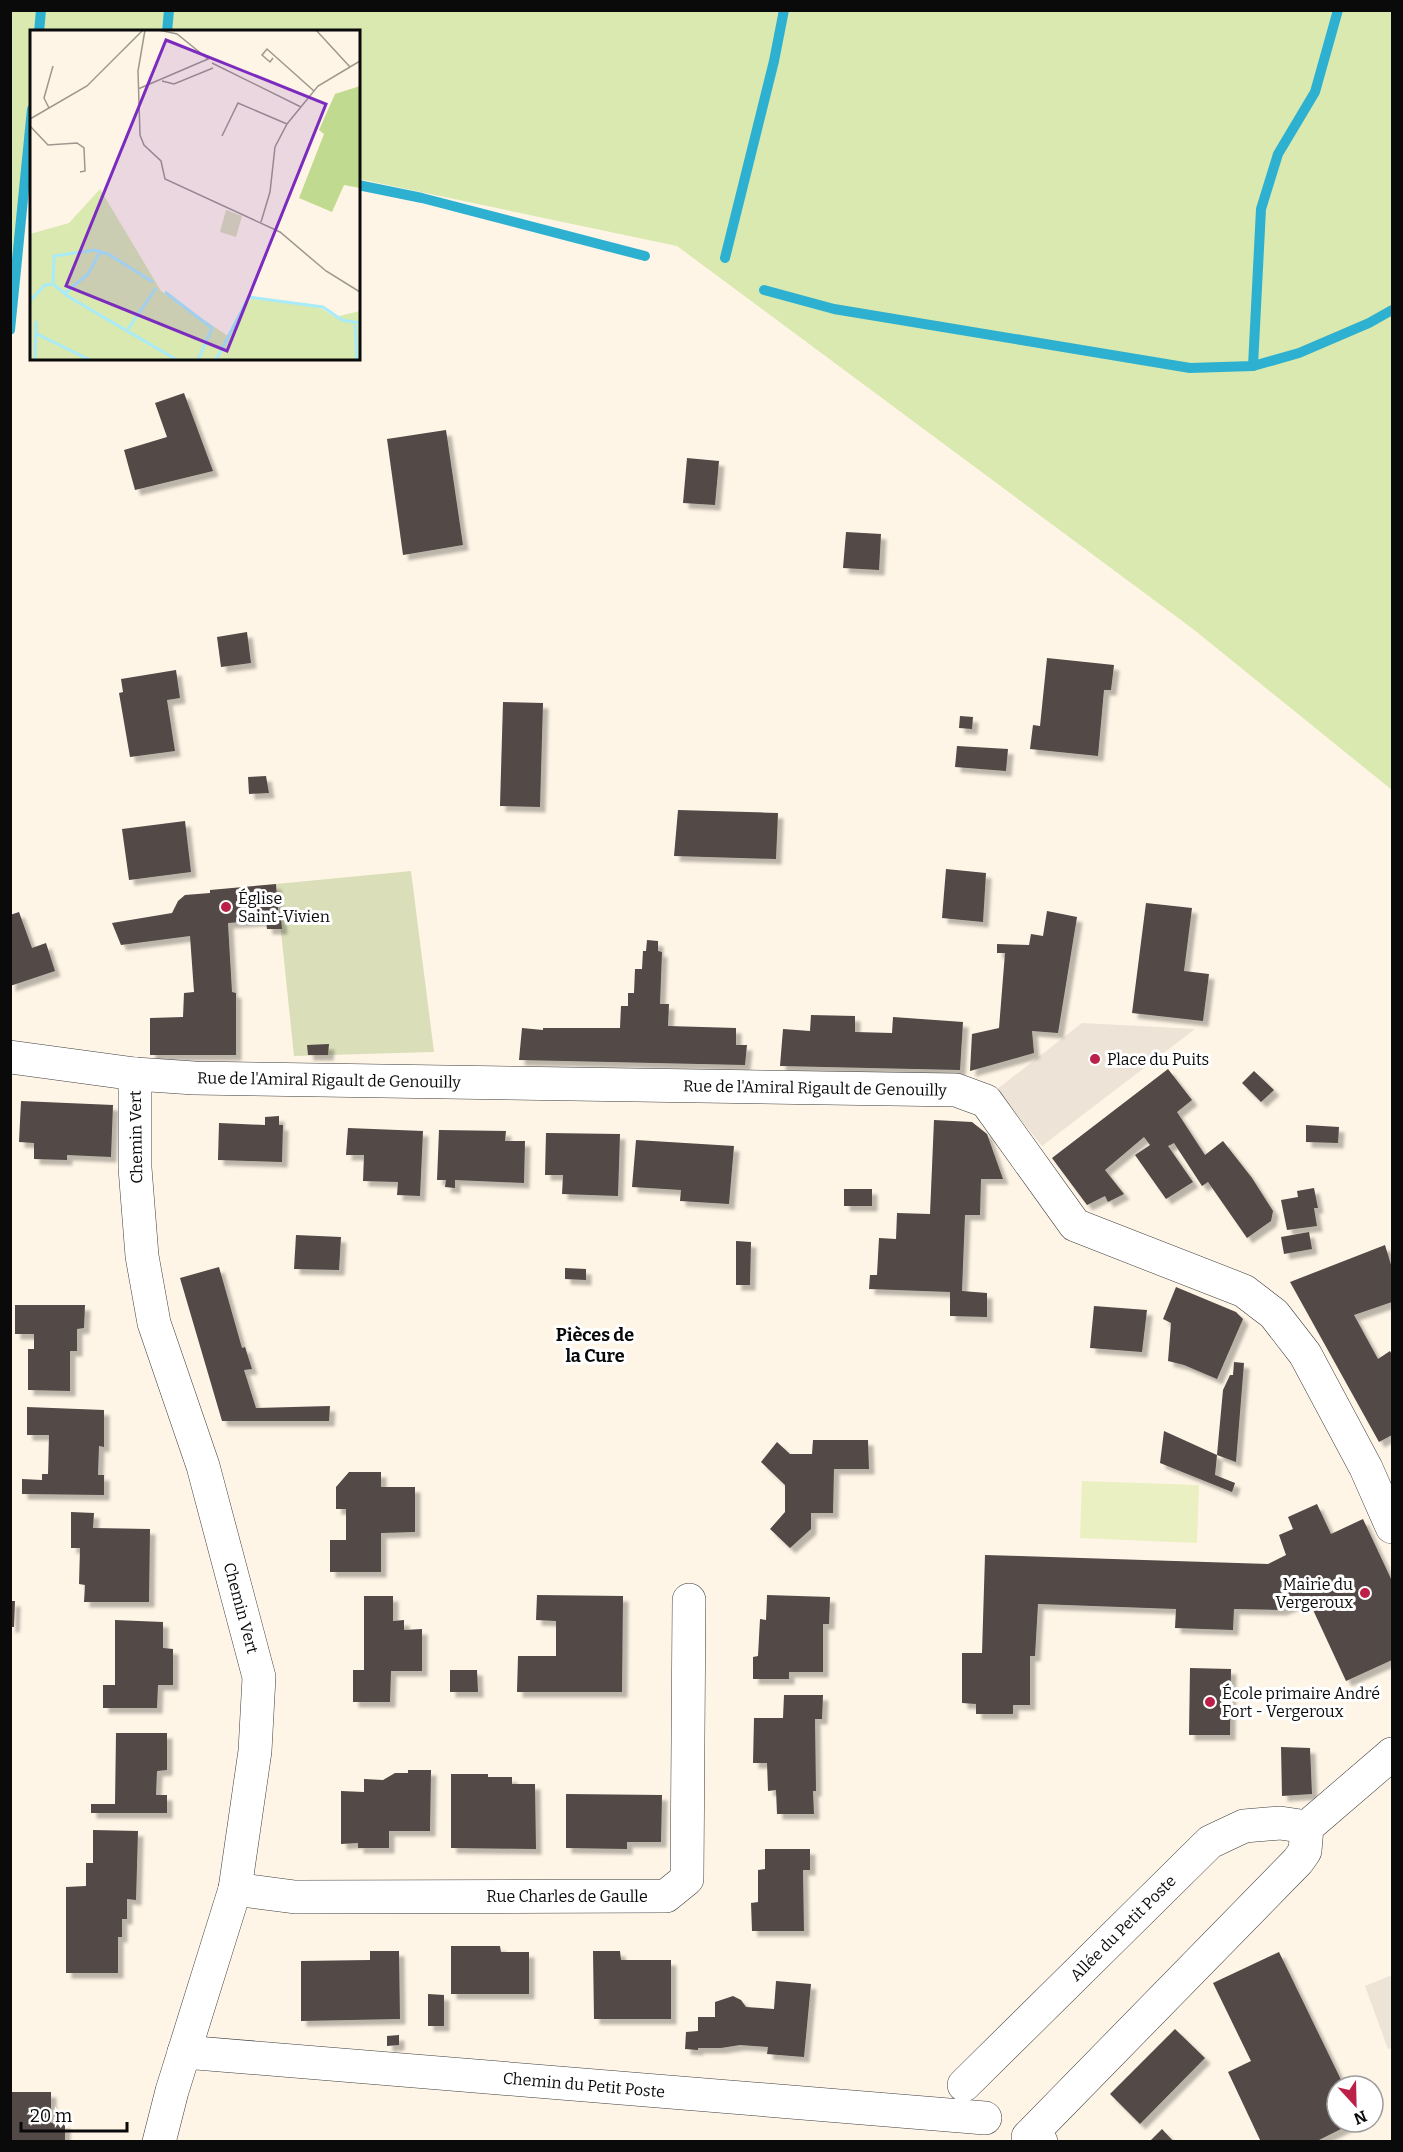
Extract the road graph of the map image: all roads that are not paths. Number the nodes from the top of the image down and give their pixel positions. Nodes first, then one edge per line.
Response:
1 (10, 1057) edge
2 (135, 1074) junction
3 (1392, 1527) edge
4 (689, 1600) dead end
5 (1392, 1754) edge
6 (1307, 1827) junction
7 (235, 1889) junction
8 (184, 2052) junction
9 (964, 2085) dead end
10 (985, 2118) dead end
11 (1035, 2140) edge
12 (159, 2142) edge

1 - 2 street, Rue de l'Amiral Rigault de Genouilly
2 - 3 street, Rue de l'Amiral Rigault de Genouilly
2 - 7 street, Chemin Vert
4 - 7 street, Rue Charles de Gaulle
5 - 6 street
6 - 9 street, Allée du Petit Poste
6 - 11 street
7 - 8 street, Chemin Vert
8 - 10 street, Chemin du Petit Poste
8 - 12 street, Chemin Vert

